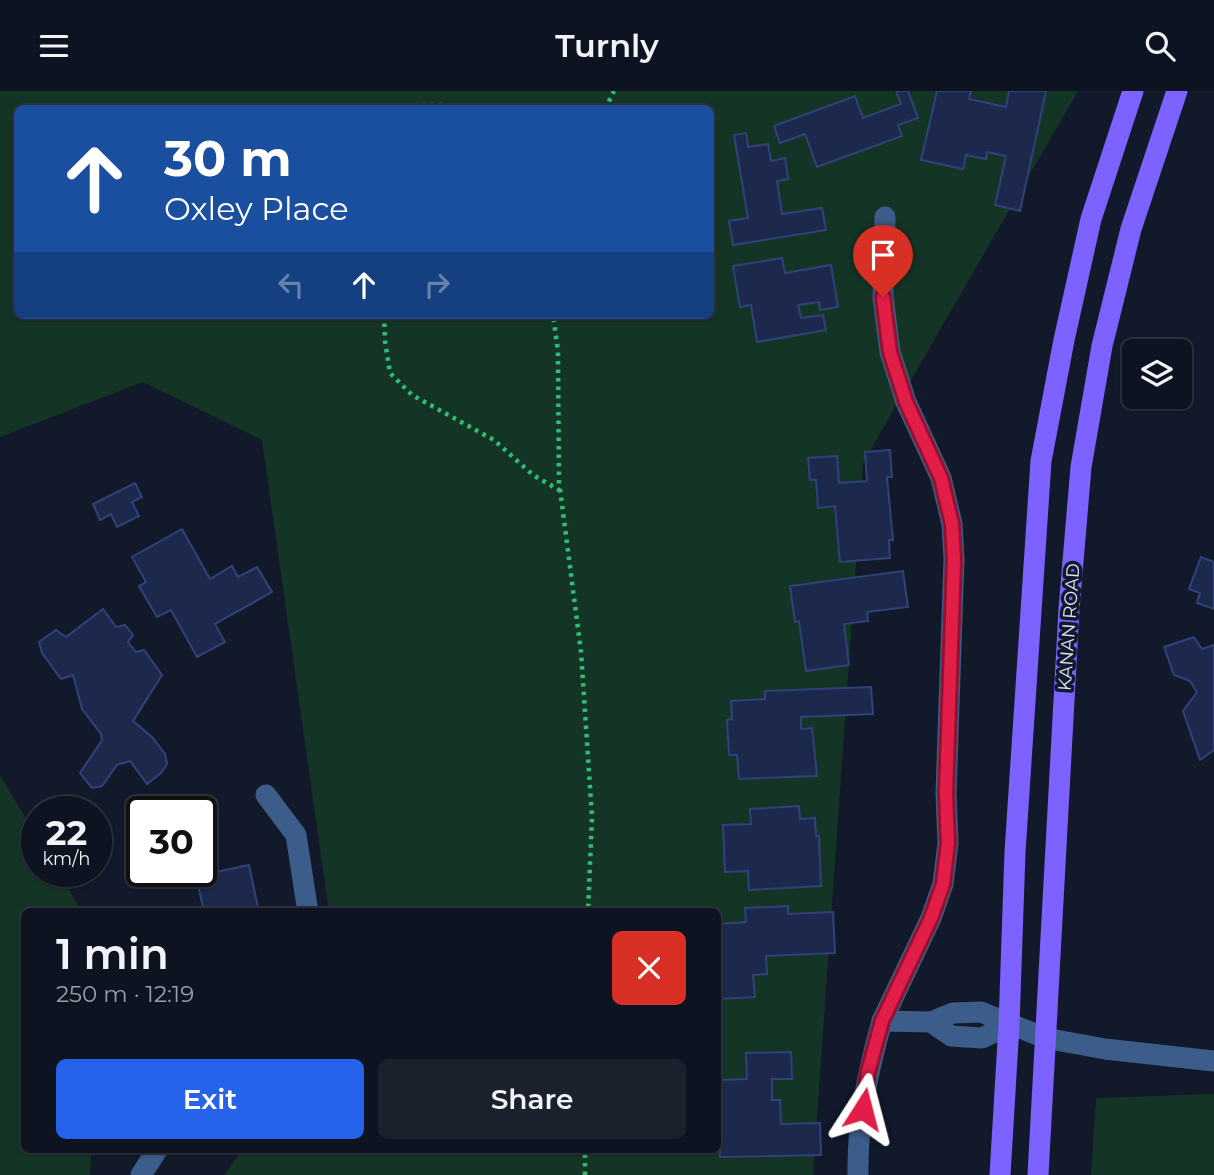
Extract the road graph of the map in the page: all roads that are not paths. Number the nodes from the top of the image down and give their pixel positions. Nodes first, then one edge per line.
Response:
1 (1133, 91) edge
2 (1177, 91) edge
3 (885, 217) dead end
4 (266, 795) dead end
5 (306, 908) edge
6 (882, 1021) junction
7 (1009, 1025) junction
8 (1045, 1038) junction
9 (1214, 1061) edge
10 (155, 1153) edge
11 (141, 1175) edge
12 (858, 1175) edge
13 (1000, 1175) edge
14 (1038, 1175) edge

1 - 7 main road
2 - 8 main road, KANAN ROAD
3 - 6 street
4 - 5 street
6 - 7 street
6 - 12 street
7 - 8 street
7 - 13 main road
8 - 9 street
8 - 14 main road, KANAN ROAD
10 - 11 street

